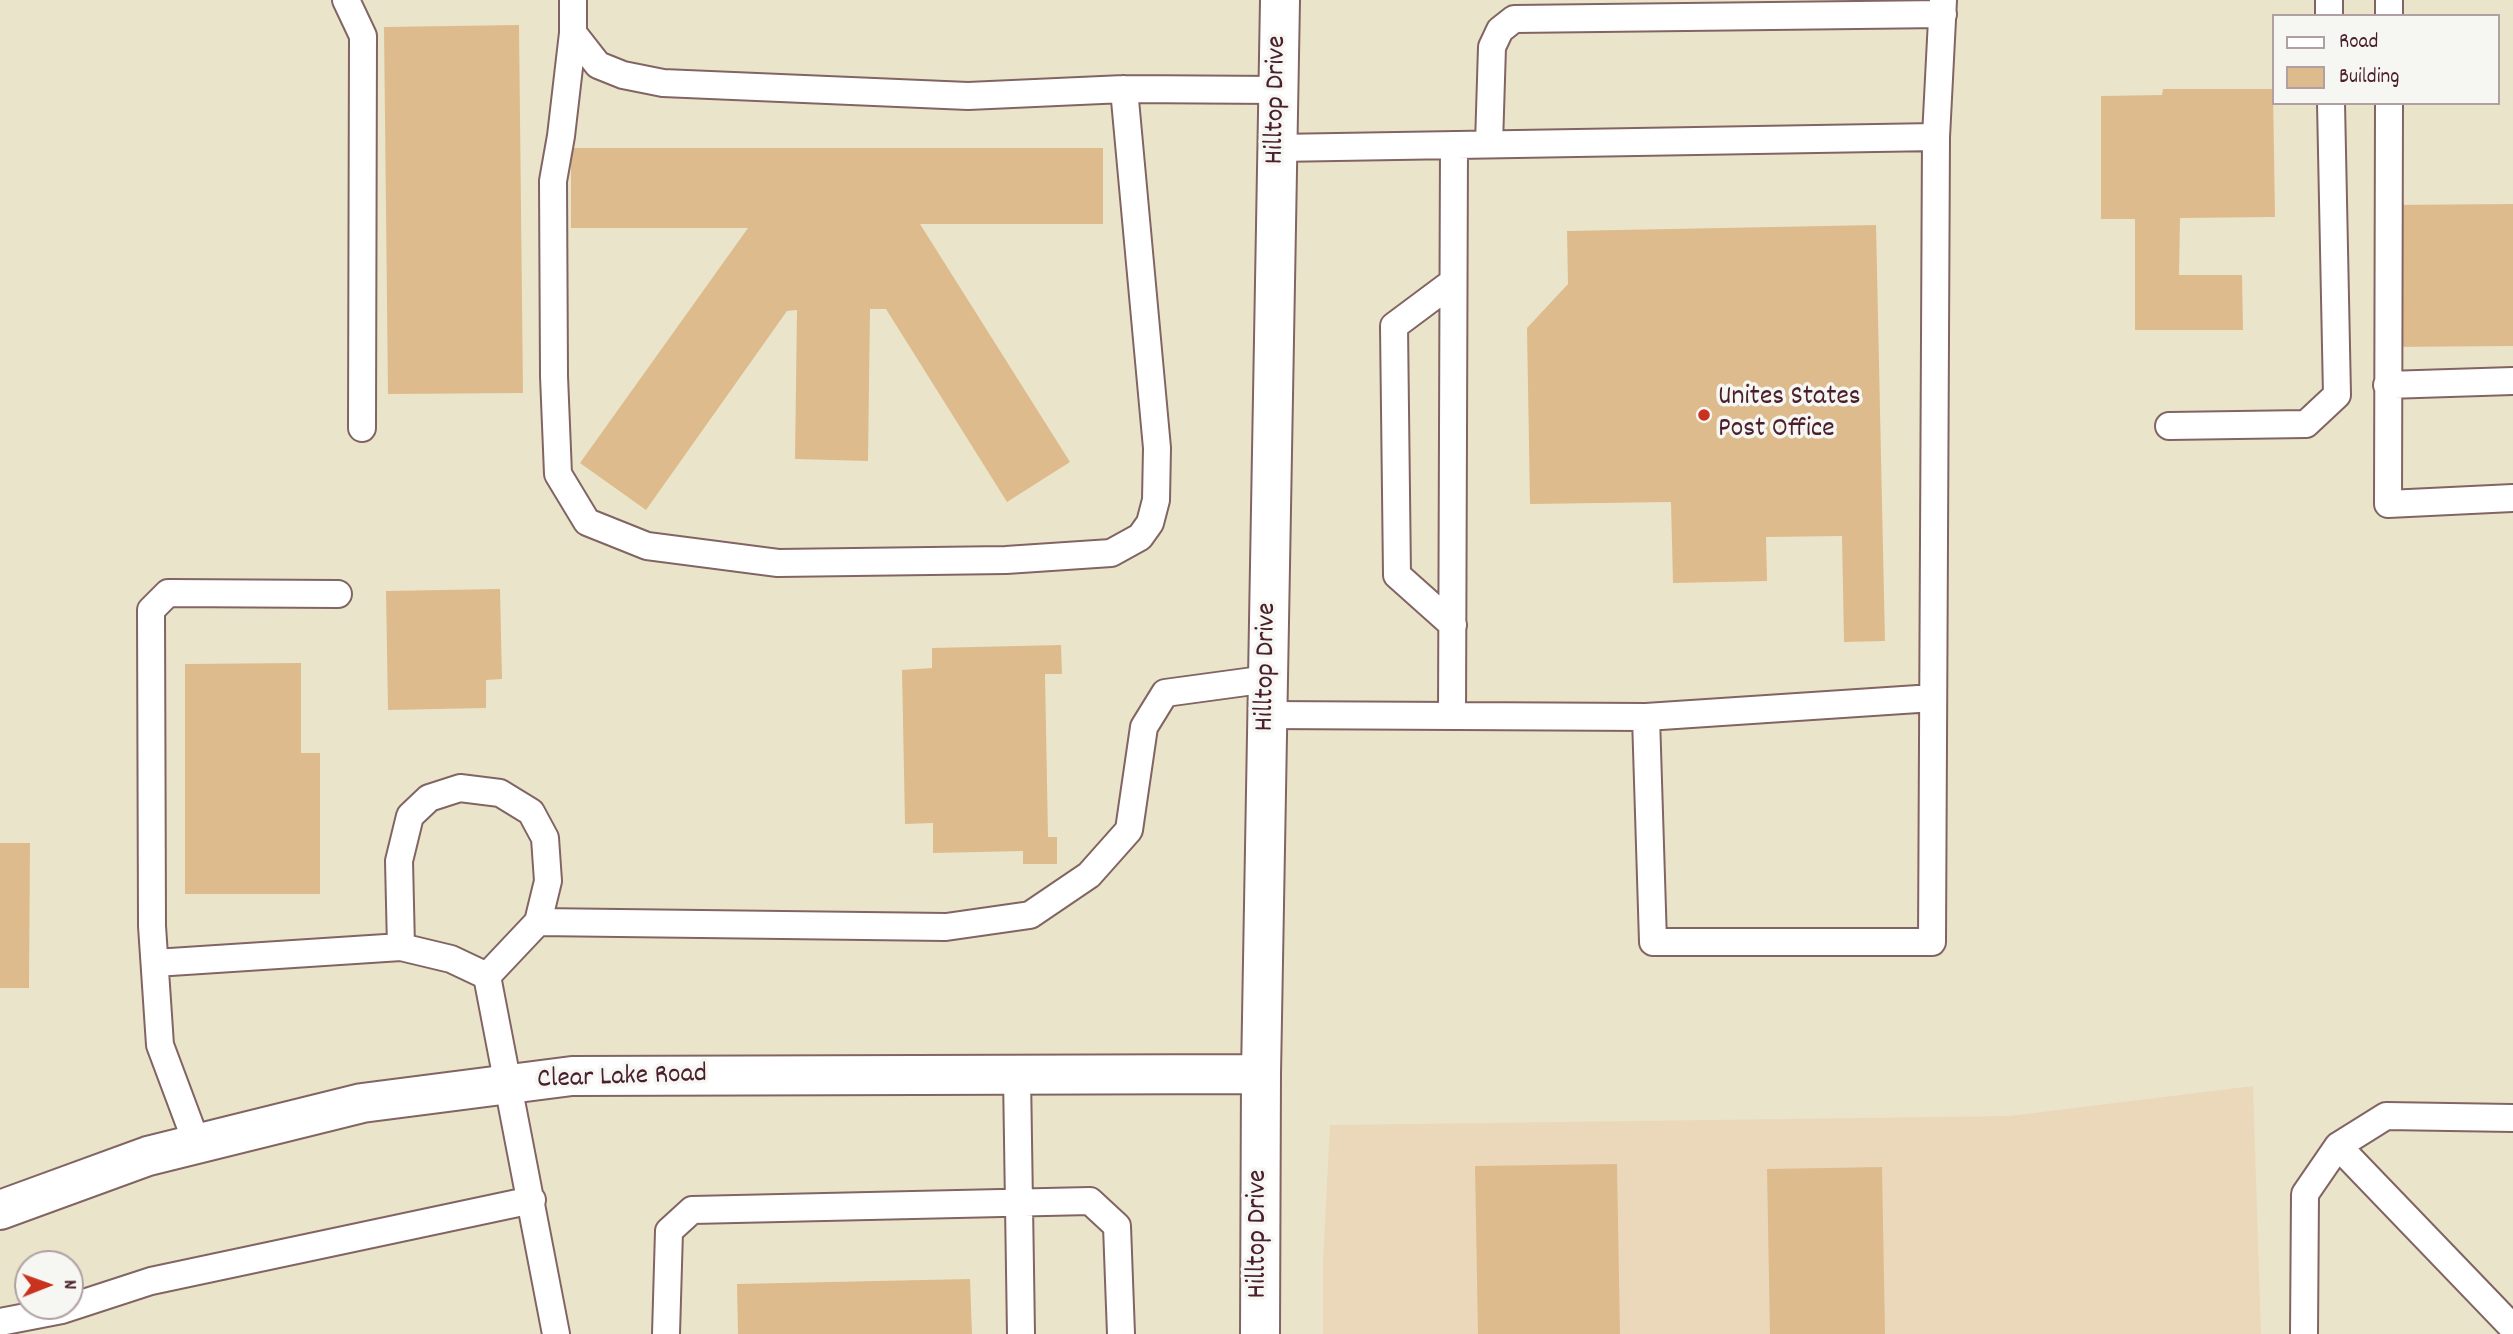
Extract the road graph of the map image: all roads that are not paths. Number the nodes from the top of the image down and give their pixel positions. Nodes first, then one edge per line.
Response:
1 (346, 0) edge
2 (573, 0) edge
3 (1280, 0) edge
4 (1943, 7) edge
5 (573, 33) junction
6 (1124, 89) junction
7 (1279, 90) junction
8 (2331, 105) edge
9 (2389, 105) edge
10 (1936, 137) junction
11 (1489, 144) junction
12 (1454, 145) junction
13 (1277, 148) junction
14 (1453, 282) junction
15 (2513, 381) edge
16 (2387, 386) junction
17 (2169, 426) dead end
18 (362, 428) dead end
19 (2513, 498) edge
20 (338, 594) dead end
21 (1453, 625) junction
22 (1267, 696) junction
23 (1933, 698) junction
24 (1452, 716) junction
25 (1646, 717) junction
26 (538, 922) junction
27 (401, 947) junction
28 (155, 963) junction
29 (487, 976) junction
30 (1261, 1074) junction
31 (1017, 1075) junction
32 (509, 1085) junction
33 (2513, 1118) edge
34 (197, 1144) junction
35 (2338, 1146) junction
36 (532, 1200) junction
37 (1019, 1201) junction
38 (0, 1210) edge
39 (0, 1322) edge
40 (2513, 1328) edge
41 (556, 1334) edge
42 (666, 1334) edge
43 (1021, 1334) edge
44 (1121, 1334) edge
45 (1260, 1334) edge
46 (2304, 1334) edge

1 - 18 lane
2 - 5 lane
3 - 7 street, Hilltop Drive
4 - 10 lane
4 - 11 lane
5 - 6 lane
5 - 6 lane
6 - 7 lane
7 - 13 street, Hilltop Drive
8 - 17 lane
9 - 16 lane
10 - 11 lane
10 - 23 lane
11 - 12 lane
12 - 13 lane
12 - 14 lane
13 - 22 street, Hilltop Drive
14 - 21 lane
14 - 21 lane
15 - 16 lane
16 - 19 lane
20 - 28 lane
21 - 24 lane
22 - 24 lane
22 - 26 lane
22 - 30 street, Hilltop Drive
23 - 25 lane
23 - 25 lane
24 - 25 lane
26 - 27 lane
26 - 29 lane
27 - 28 lane
27 - 29 lane
28 - 34 lane
29 - 32 lane
30 - 31 street, Clear Lake Road
30 - 45 street, Hilltop Drive
31 - 32 street, Clear Lake Road
31 - 37 lane
32 - 34 street, Clear Lake Road
32 - 36 lane
33 - 35 lane
34 - 38 street, Clear Lake Road
35 - 40 lane
35 - 46 lane
36 - 39 lane
36 - 41 lane
37 - 42 lane
37 - 43 lane
37 - 44 lane

